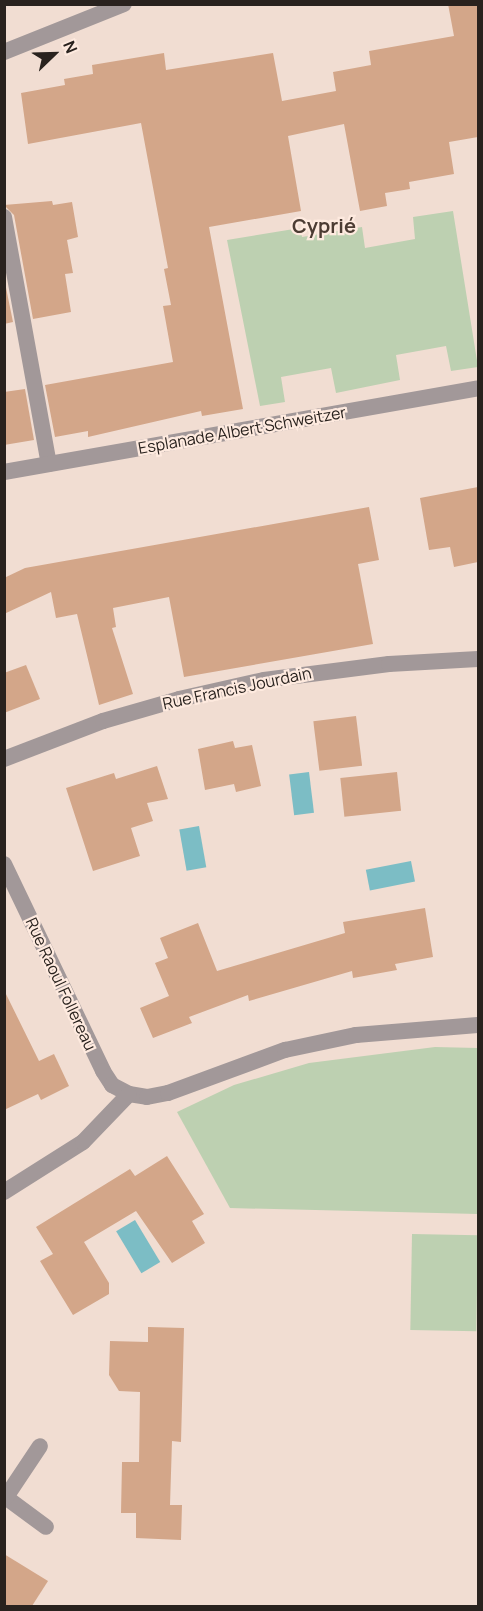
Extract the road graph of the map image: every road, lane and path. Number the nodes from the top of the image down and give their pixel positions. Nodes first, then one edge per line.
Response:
1 (124, 4) edge
2 (4, 52) edge
3 (4, 217) edge
4 (478, 388) edge
5 (49, 464) junction
6 (4, 472) edge
7 (478, 659) edge
8 (4, 759) edge
9 (4, 864) edge
10 (478, 1025) edge
11 (129, 1094) junction
12 (4, 1192) edge
13 (40, 1446) dead end
14 (5, 1497) edge
15 (46, 1527) dead end

1 - 2 street
3 - 5 street
4 - 5 street, Esplanade Albert Schweitzer
5 - 6 street, Esplanade Albert Schweitzer
7 - 8 street, Rue Francis Jourdain
9 - 11 street, Rue Raoul Follereau
10 - 11 street
11 - 12 street
13 - 14 street
14 - 15 street

